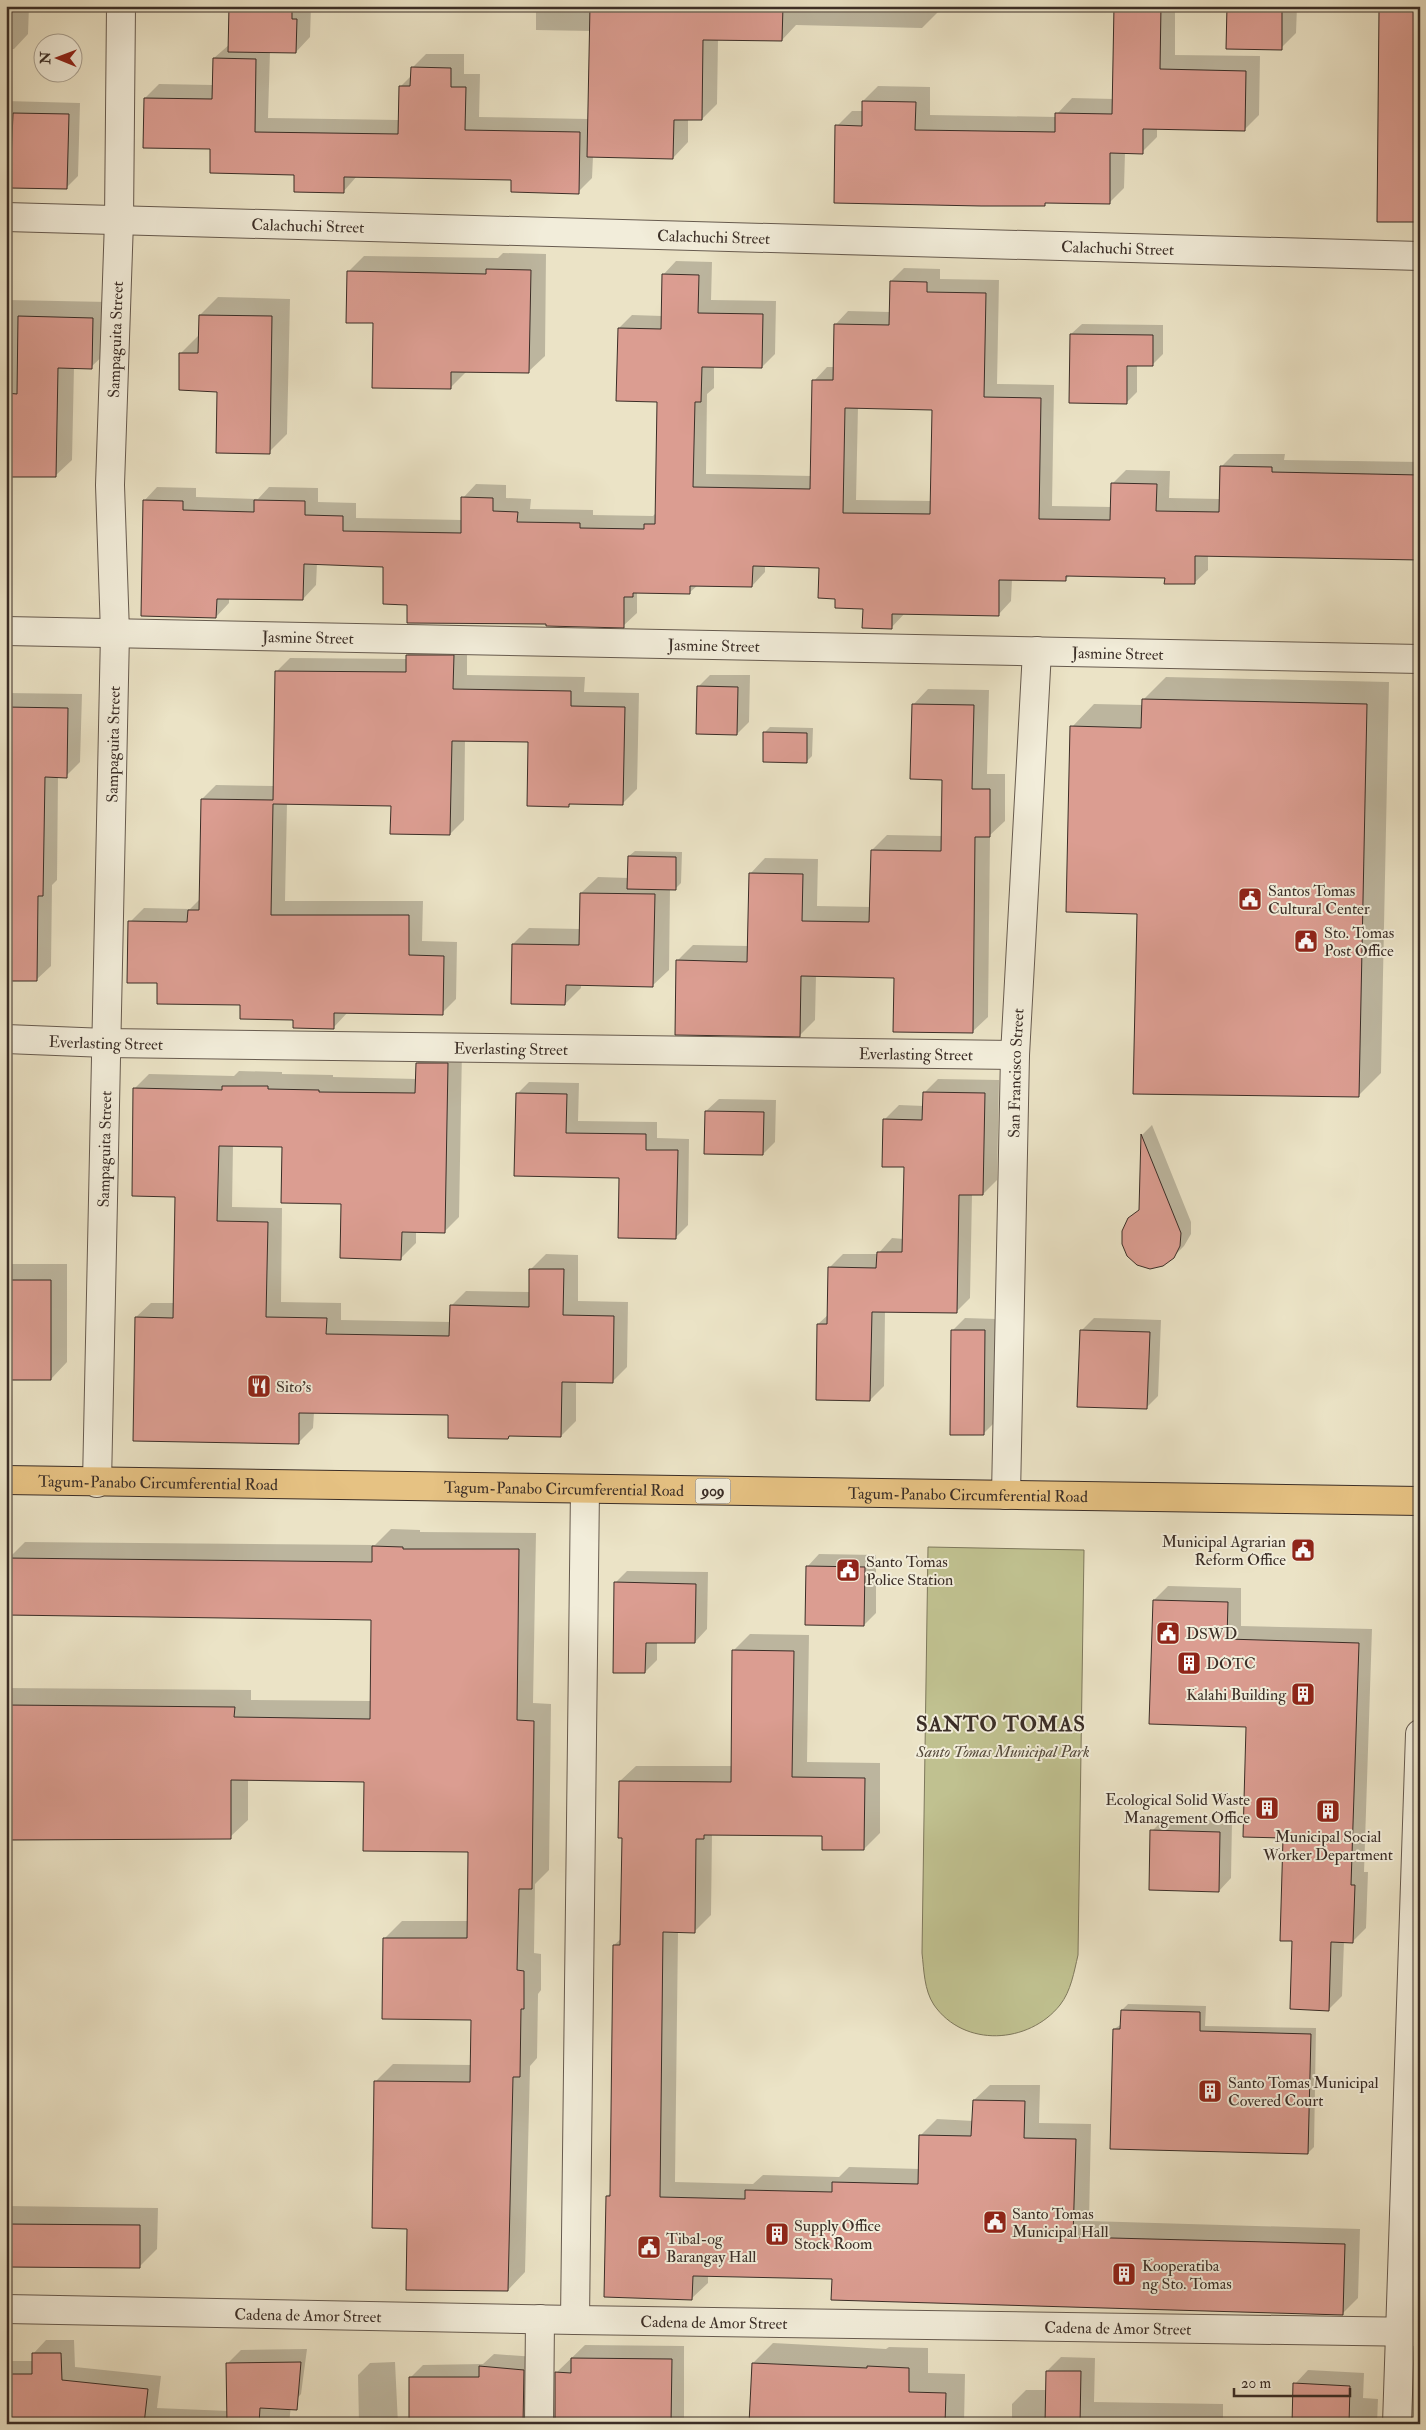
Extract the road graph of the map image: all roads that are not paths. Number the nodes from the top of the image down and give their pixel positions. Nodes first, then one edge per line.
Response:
1 (121, 6) edge
2 (6, 217) edge
3 (119, 221) junction
4 (1420, 256) edge
5 (6, 632) edge
6 (116, 633) junction
7 (1037, 651) junction
8 (1420, 659) edge
9 (6, 1039) edge
10 (106, 1043) junction
11 (1015, 1055) junction
12 (6, 1480) edge
13 (97, 1483) junction
14 (585, 1489) junction
15 (1006, 1495) junction
16 (1420, 1501) edge
17 (1420, 1734) edge
18 (1417, 1923) edge
19 (6, 2309) edge
20 (540, 2319) junction
21 (574, 2320) junction
22 (1410, 2332) edge
23 (539, 2424) edge
24 (1397, 2424) edge

1 - 3 street, Sampaguita Street
2 - 3 street, Calachuchi Street
3 - 4 street, Calachuchi Street
3 - 6 street, Sampaguita Street
5 - 6 street, Jasmine Street
6 - 7 street, Jasmine Street
6 - 10 street, Sampaguita Street
7 - 8 street, Jasmine Street
7 - 11 street, San Francisco Street
9 - 10 street, Everlasting Street
10 - 11 street, Everlasting Street
10 - 13 street, Sampaguita Street
11 - 15 street, San Francisco Street
12 - 13 main road, Tagum-Panabo Circumferential Road / 909
13 - 14 main road, Tagum-Panabo Circumferential Road / 909
14 - 15 main road, Tagum-Panabo Circumferential Road / 909
14 - 21 street
15 - 16 main road, Tagum-Panabo Circumferential Road / 909
17 - 18 street
18 - 22 street
19 - 20 street, Cadena de Amor Street
20 - 21 street, Cadena de Amor Street
20 - 23 street
21 - 22 street, Cadena de Amor Street
22 - 24 street

